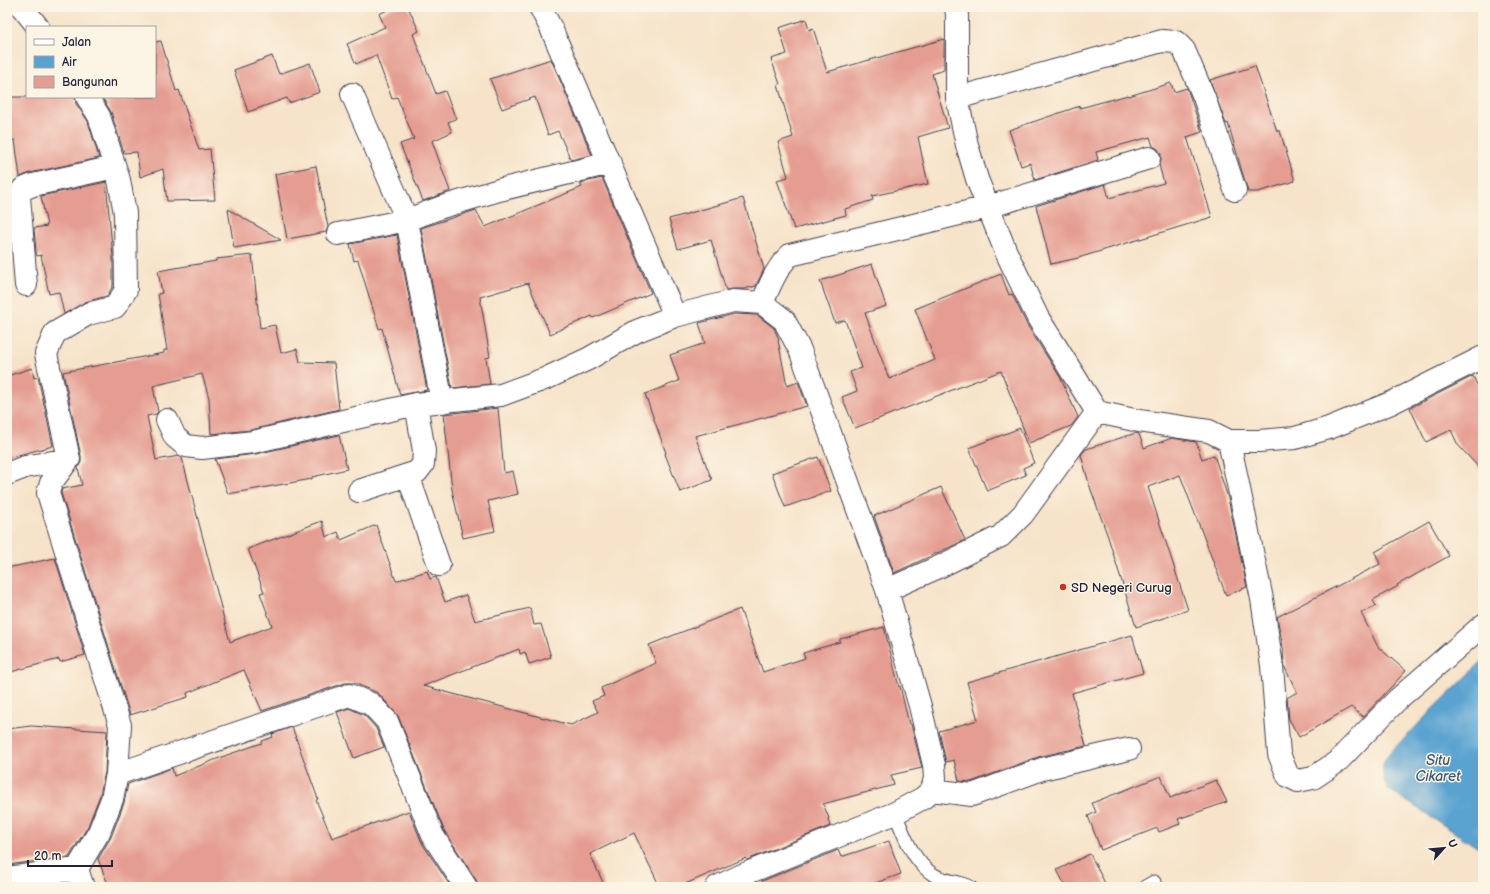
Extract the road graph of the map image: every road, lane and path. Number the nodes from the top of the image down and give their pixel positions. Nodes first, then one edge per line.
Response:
1 (22, 7) edge
2 (540, 7) edge
3 (956, 7) edge
4 (37, 26) edge
5 (352, 94) dead end
6 (89, 98) edge
7 (957, 98) junction
8 (1149, 158) dead end
9 (610, 163) junction
10 (115, 167) junction
11 (1234, 190) dead end
12 (988, 207) junction
13 (407, 220) junction
14 (338, 234) dead end
15 (26, 285) dead end
16 (762, 303) junction
17 (675, 316) junction
18 (1483, 357) edge
19 (442, 402) junction
20 (416, 404) junction
21 (1097, 412) junction
22 (167, 420) dead end
23 (1229, 441) junction
24 (69, 459) junction
25 (7, 474) edge
26 (408, 476) junction
27 (359, 490) dead end
28 (439, 565) dead end
29 (887, 590) junction
30 (1483, 625) edge
31 (1130, 748) dead end
32 (117, 774) junction
33 (932, 790) junction
34 (895, 813) junction
35 (7, 878) edge
36 (80, 878) edge
37 (743, 881) edge
38 (466, 887) edge
39 (717, 887) edge
40 (970, 887) edge

1 - 4 street
2 - 9 street
3 - 7 street
5 - 13 street
6 - 10 street
7 - 11 street
7 - 12 street
8 - 12 street
9 - 13 street
9 - 17 street
10 - 15 street
10 - 24 street
12 - 16 street
12 - 21 street
13 - 14 street
13 - 19 street
16 - 17 street
16 - 29 street
17 - 19 street
18 - 23 street
19 - 20 street
20 - 22 street
20 - 26 street
21 - 23 street
21 - 29 street
23 - 30 street
24 - 25 street
24 - 32 street
26 - 27 street
26 - 28 street
29 - 33 street
31 - 33 street
32 - 36 street
32 - 38 street
33 - 34 street
34 - 37 street
34 - 40 lane
35 - 36 street
37 - 39 street

